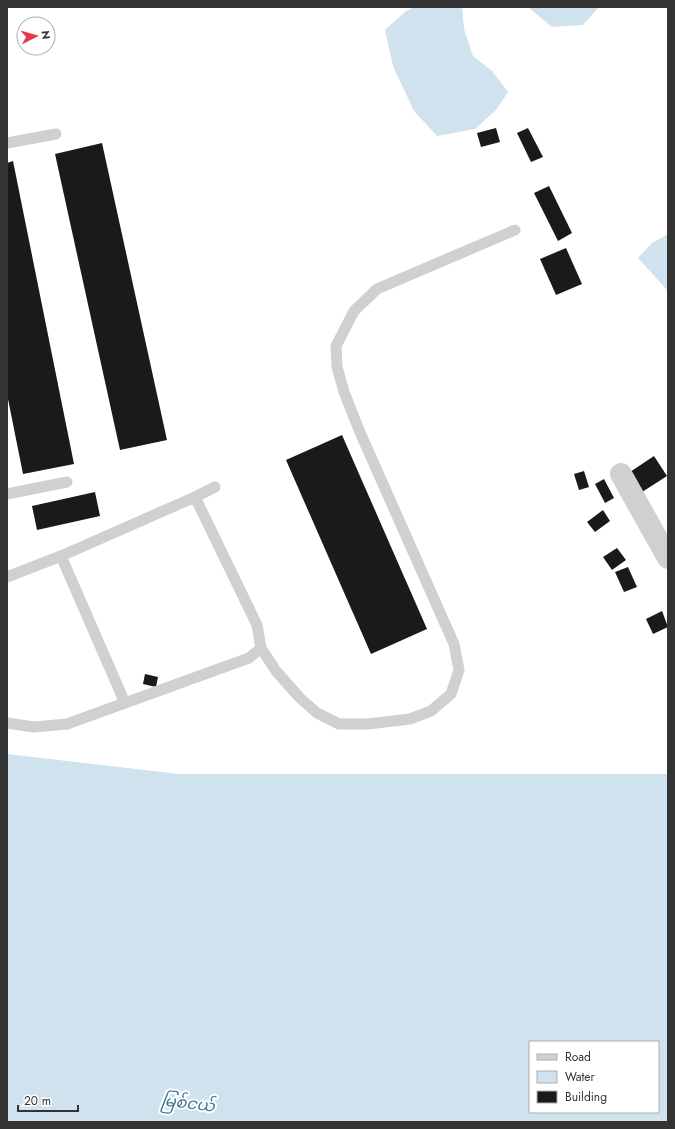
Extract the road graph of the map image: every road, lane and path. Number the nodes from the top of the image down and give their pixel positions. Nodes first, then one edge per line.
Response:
1 (56, 134) dead end
2 (7, 143) edge
3 (515, 230) dead end
4 (621, 474) dead end
5 (67, 482) dead end
6 (215, 487) dead end
7 (7, 494) edge
8 (195, 497) junction
9 (61, 556) junction
10 (668, 558) edge
11 (7, 576) edge
12 (261, 648) junction
13 (125, 703) junction
14 (7, 723) edge

1 - 2 lane
3 - 12 lane
4 - 10 street
5 - 7 lane
6 - 8 lane
8 - 9 lane
8 - 12 lane
9 - 11 lane
9 - 13 lane
12 - 13 lane
13 - 14 lane

